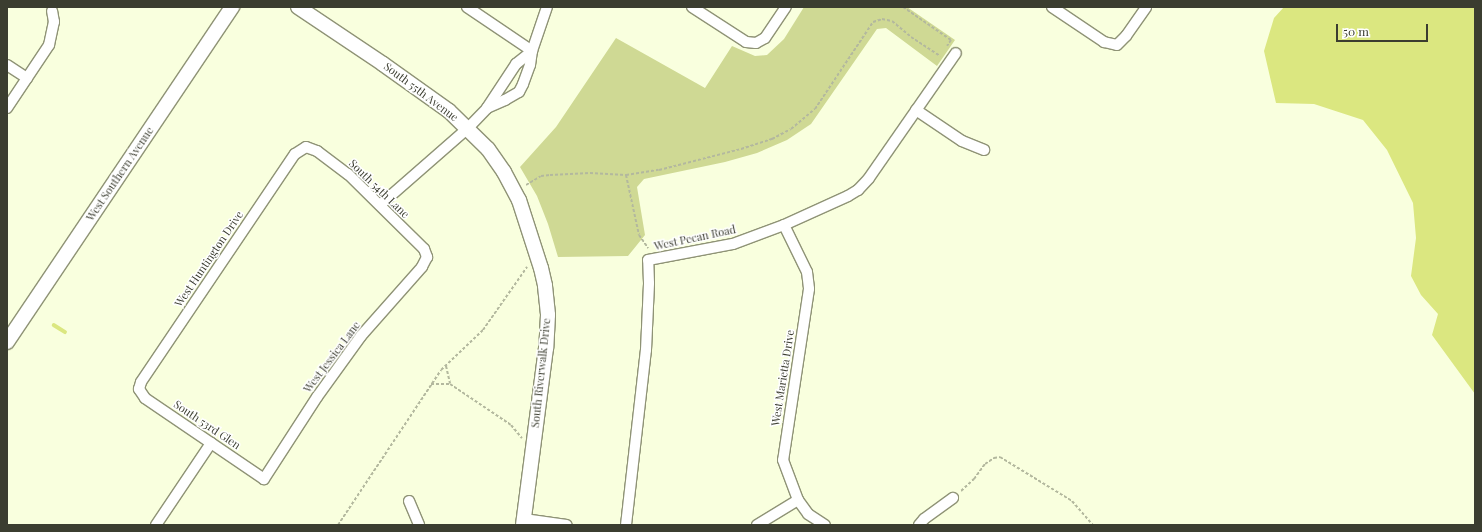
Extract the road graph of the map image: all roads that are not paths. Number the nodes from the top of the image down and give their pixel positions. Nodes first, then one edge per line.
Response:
1 (232, 7) edge
2 (298, 7) edge
3 (467, 7) edge
4 (548, 7) edge
5 (692, 7) edge
6 (786, 7) edge
7 (1052, 7) edge
8 (1146, 7) edge
9 (52, 11) dead end
10 (532, 51) junction
11 (956, 53) dead end
12 (7, 65) edge
13 (509, 74) junction
14 (27, 78) junction
15 (523, 84) junction
16 (7, 108) edge
17 (487, 108) junction
18 (916, 110) junction
19 (468, 128) junction
20 (306, 147) joint
21 (984, 150) dead end
22 (517, 195) joint
23 (380, 205) junction
24 (784, 225) junction
25 (427, 257) joint
26 (7, 342) edge
27 (139, 389) joint
28 (211, 443) junction
29 (264, 479) joint
30 (953, 498) road end
31 (798, 500) junction
32 (409, 501) dead end
33 (523, 522) edge
34 (156, 525) edge
35 (419, 525) edge
36 (567, 525) edge
37 (626, 525) edge
38 (757, 525) edge
39 (825, 525) edge
40 (919, 525) edge

1 - 26 street, West Southern Avenue
2 - 19 street, South 55th Avenue
3 - 10 street
4 - 10 street
5 - 6 street
7 - 8 street
9 - 14 street
10 - 13 street
10 - 15 street
11 - 18 street, West Pecan Road
12 - 14 street
13 - 15 street
13 - 17 street
14 - 16 street
15 - 17 street
17 - 19 street
18 - 21 street
18 - 24 street, West Pecan Road
19 - 22 street, South 55th Avenue
19 - 23 street
20 - 23 street, South 54th Lane
20 - 27 street, West Huntington Drive
22 - 33 street, South Riverwalk Drive
23 - 25 street, South 54th Lane
24 - 31 street, West Marietta Drive
24 - 37 street, West Pecan Road
25 - 29 street, West Jessica Lane
27 - 28 street, South 53rd Glen
28 - 29 street, South 53rd Glen
28 - 34 street
30 - 40 street
31 - 38 street
31 - 39 street, West Marietta Drive
32 - 35 street
33 - 36 street

